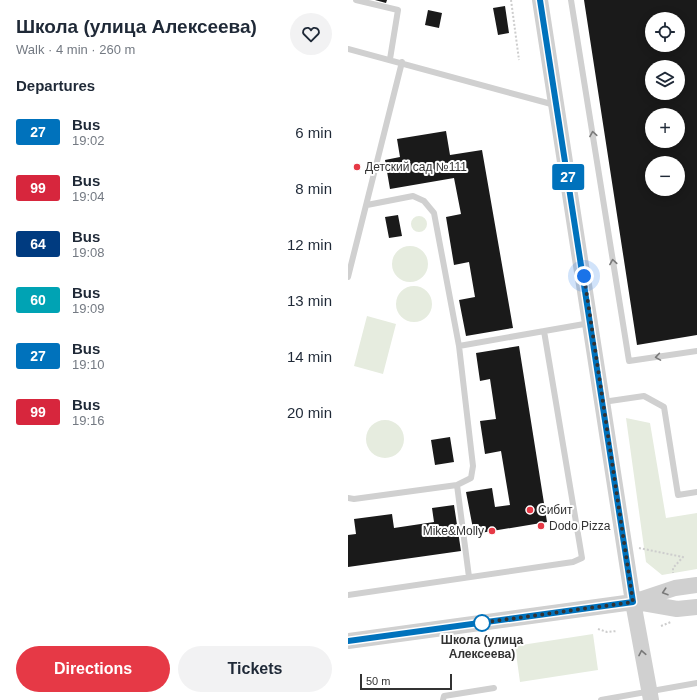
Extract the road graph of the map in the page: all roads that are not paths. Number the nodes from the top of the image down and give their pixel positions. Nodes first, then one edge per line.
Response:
1 (356, 0) edge
2 (540, 0) edge
3 (571, 0) edge
4 (348, 48) edge
5 (390, 59) junction
6 (402, 62) junction
7 (557, 105) junction
8 (367, 205) junction
9 (348, 277) edge
10 (591, 323) junction
11 (544, 331) junction
12 (459, 346) junction
13 (697, 350) edge
14 (602, 402) junction
15 (457, 485) junction
16 (697, 492) edge
17 (348, 498) edge
18 (469, 577) junction
19 (697, 585) edge
20 (348, 595) edge
21 (633, 602) junction
22 (697, 607) edge
23 (348, 641) edge
24 (697, 683) edge
25 (494, 688) dead end
26 (650, 696) edge
27 (613, 699) edge
28 (443, 700) edge
29 (601, 700) edge

1 - 5 lane
2 - 7 street
13 -> 3 lane
4 - 5 lane
5 - 6 lane
6 - 7 lane
6 - 8 lane
7 - 10 street
8 - 9 lane
8 - 12 lane
10 - 11 lane
10 - 14 street
11 - 12 lane
11 - 18 lane
12 - 15 lane
14 - 16 lane
14 - 21 street
15 - 17 lane
15 - 18 lane
18 - 20 lane
19 -> 21 street
21 - 22 street
21 - 23 street
26 -> 21 street
24 - 26 lane
25 - 28 lane
26 - 27 lane
27 - 29 lane

